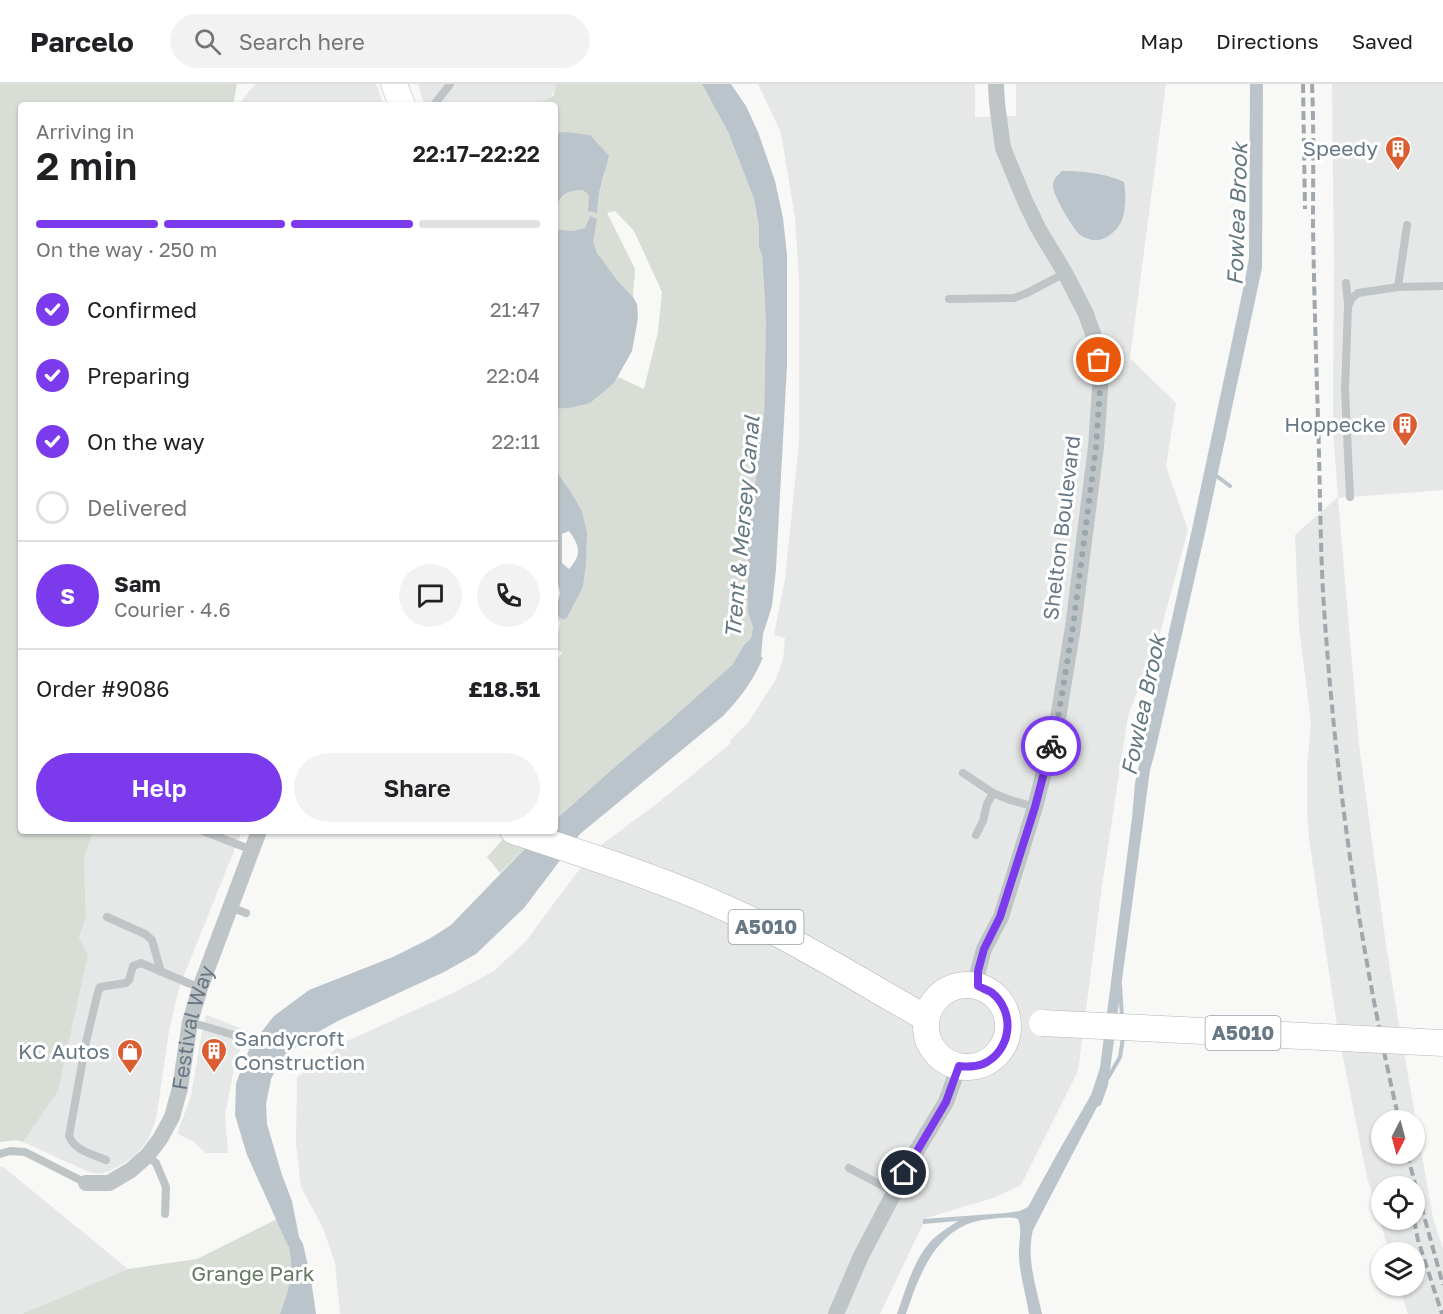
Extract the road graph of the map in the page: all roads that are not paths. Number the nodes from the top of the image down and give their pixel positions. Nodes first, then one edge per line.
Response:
1 (394, 84) edge
2 (450, 84) edge
3 (996, 84) edge
4 (401, 102) edge
5 (436, 102) edge
6 (1407, 225) dead end
7 (1065, 273) junction
8 (1346, 283) dead end
9 (1443, 286) edge
10 (1398, 287) junction
11 (949, 299) dead end
12 (1348, 307) junction
13 (1350, 498) dead end
14 (963, 773) dead end
15 (993, 793) junction
16 (1035, 807) junction
17 (211, 834) edge
18 (258, 834) edge
19 (521, 834) edge
20 (976, 835) dead end
21 (252, 850) junction
22 (107, 917) dead end
23 (161, 972) junction
24 (978, 986) junction
25 (200, 988) junction
26 (926, 1018) junction
27 (190, 1022) junction
28 (1008, 1027) junction
29 (234, 1035) dead end
30 (1443, 1043) edge
31 (959, 1066) junction
32 (0, 1154) edge
33 (147, 1156) junction
34 (106, 1160) dead end
35 (849, 1168) dead end
36 (86, 1183) joint
37 (894, 1192) junction
38 (165, 1214) dead end
39 (836, 1314) edge

1 - 4 main road
2 - 5 lane
3 - 7 street, Shelton Boulevard
6 - 10 lane
7 - 11 lane
7 - 16 street, Shelton Boulevard
8 - 12 lane
9 - 10 lane
10 - 12 lane
12 - 13 lane
14 - 15 lane
15 - 16 lane
15 - 20 lane
16 - 24 street, Shelton Boulevard
17 - 21 lane
18 - 21 street, Festival Way
19 - 26 main road, A5010
21 - 25 street, Festival Way
22 - 23 lane
23 - 25 lane
23 - 34 lane
24 - 26 main road
24 - 28 main road
25 - 27 street, Festival Way
26 - 31 main road
27 - 29 lane
27 - 33 street, Festival Way
28 - 30 main road, A5010, bridge
28 - 31 main road
31 - 37 street
32 - 36 lane
33 - 36 street, Festival Way
33 - 38 lane
35 - 37 lane
37 - 39 street

